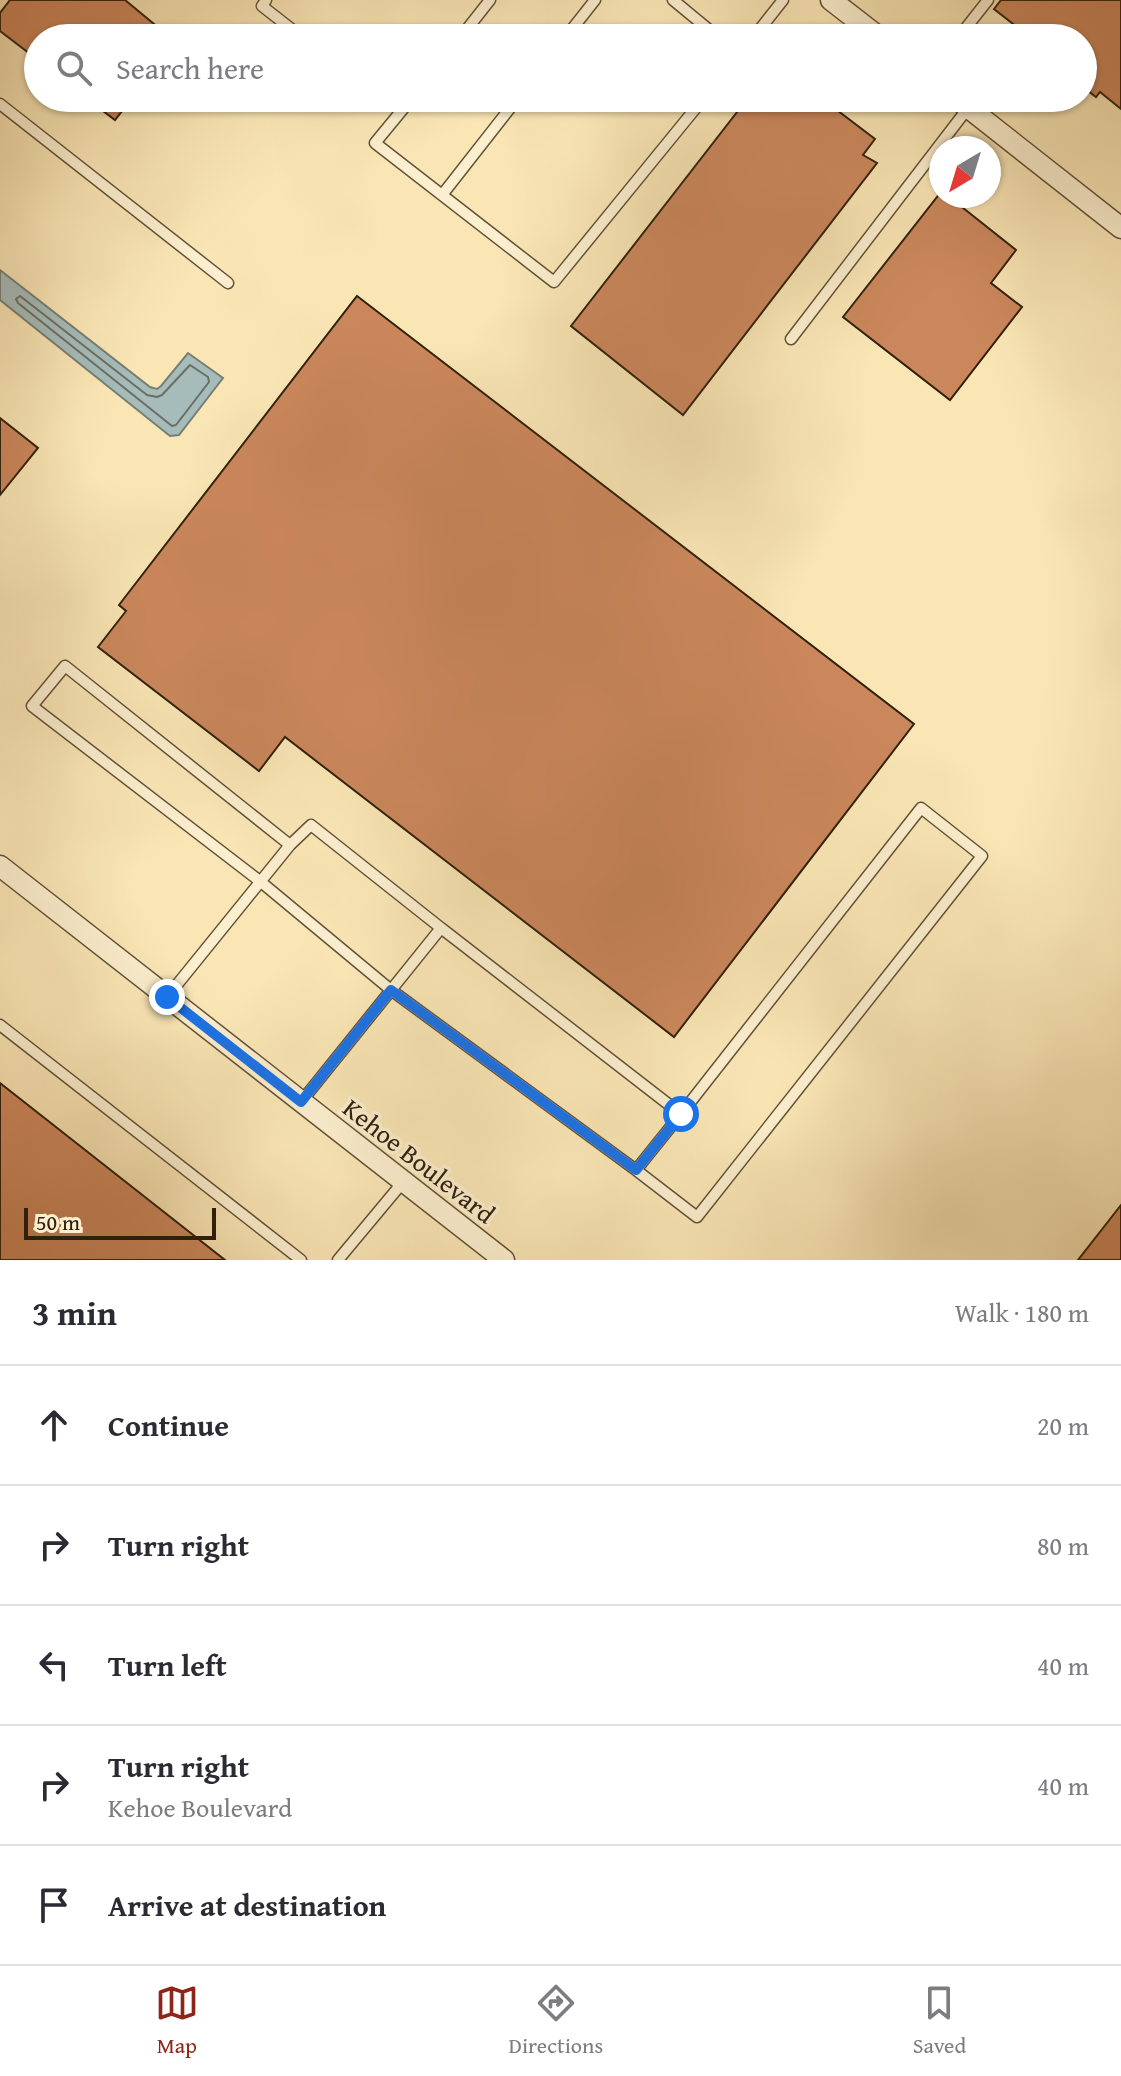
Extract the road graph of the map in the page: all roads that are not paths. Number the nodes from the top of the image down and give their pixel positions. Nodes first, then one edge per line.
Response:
1 (266, 0) edge
2 (490, 0) edge
3 (595, 0) edge
4 (673, 0) edge
5 (783, 0) edge
6 (831, 0) edge
7 (988, 0) edge
8 (285, 24) edge
9 (471, 24) edge
10 (576, 24) edge
11 (702, 24) edge
12 (764, 24) edge
13 (862, 24) edge
14 (969, 24) edge
15 (0, 104) edge
16 (400, 112) edge
17 (507, 112) edge
18 (693, 112) edge
19 (955, 112) edge
20 (973, 112) edge
21 (442, 195) junction
22 (1121, 228) edge
23 (228, 283) dead end
24 (791, 339) dead end
25 (290, 845) junction
26 (0, 866) edge
27 (261, 882) junction
28 (441, 928) junction
29 (391, 990) junction
30 (167, 997) junction
31 (0, 1025) edge
32 (301, 1102) junction
33 (681, 1114) junction
34 (636, 1170) junction
35 (403, 1182) junction
36 (301, 1260) edge
37 (338, 1260) edge
38 (504, 1260) edge

1 - 8 lane
2 - 9 lane
3 - 10 lane
4 - 11 lane
5 - 12 lane
6 - 13 street
7 - 14 lane
15 - 23 lane
16 - 21 lane
17 - 21 lane
18 - 21 lane
19 - 24 lane
20 - 22 street
25 - 27 lane
25 - 27 lane
25 - 28 lane
26 - 30 street, Kehoe Boulevard
27 - 29 lane
27 - 30 lane
28 - 29 lane
28 - 33 lane
29 - 32 lane
29 - 34 lane
30 - 32 street, Kehoe Boulevard
31 - 36 lane
32 - 35 street, Kehoe Boulevard
33 - 34 lane
33 - 34 lane
35 - 37 lane
35 - 38 street, Kehoe Boulevard

